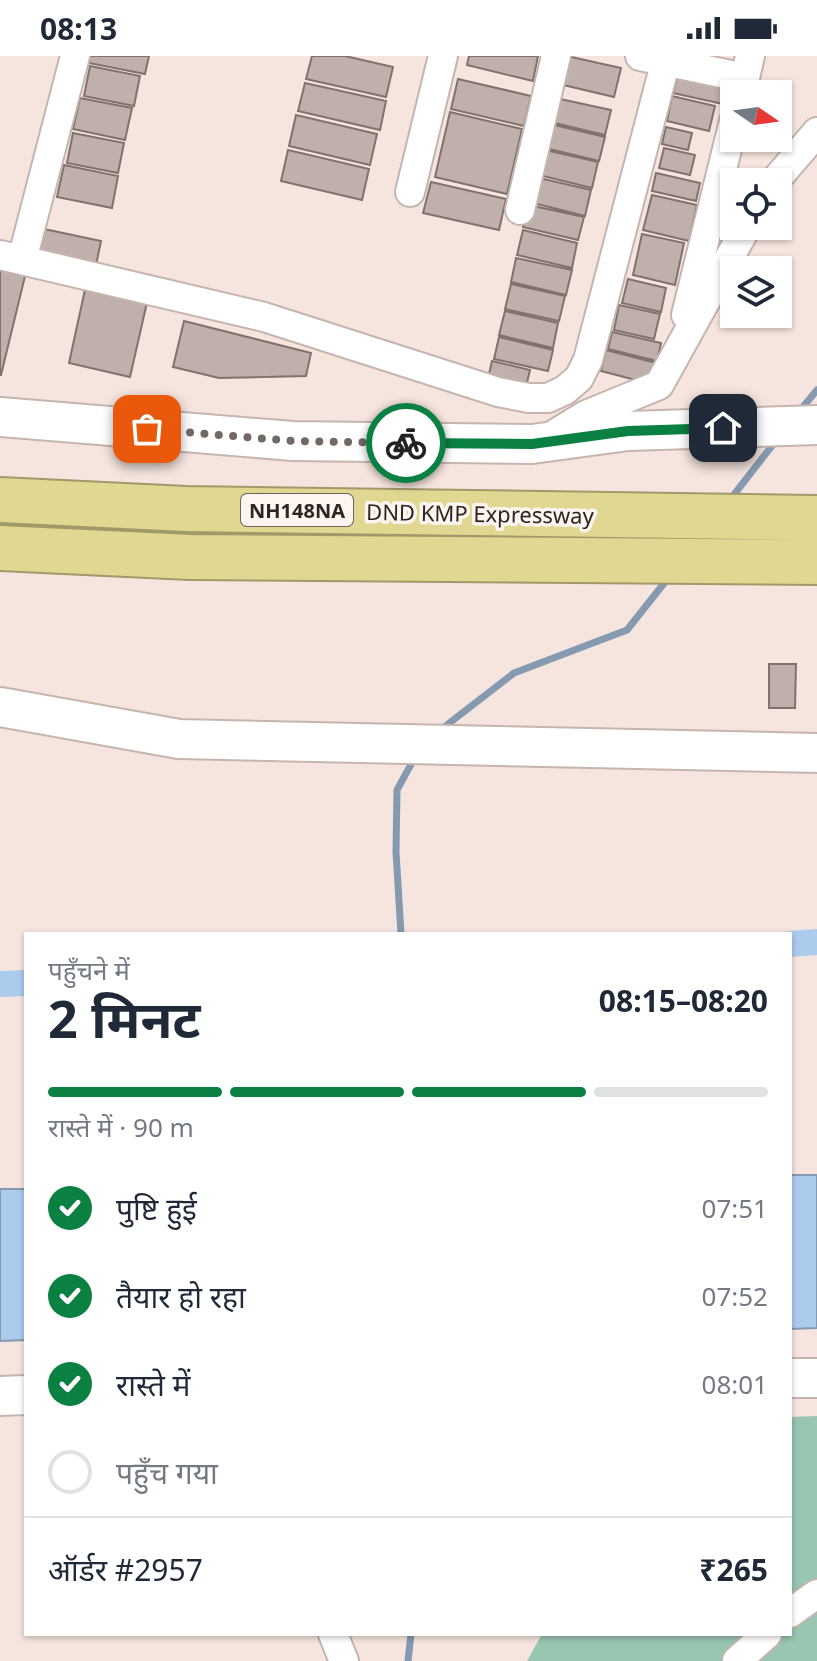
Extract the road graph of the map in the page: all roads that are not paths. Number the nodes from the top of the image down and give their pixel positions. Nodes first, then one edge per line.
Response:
1 (75, 56) edge
2 (443, 56) edge
3 (556, 56) edge
4 (657, 58) edge
5 (745, 76) edge
6 (817, 132) edge
7 (726, 152) edge
8 (786, 168) edge
9 (410, 192) dead end
10 (520, 210) dead end
11 (740, 240) edge
12 (11, 257) edge
13 (675, 361) junction
14 (0, 417) edge
15 (817, 425) edge
16 (532, 444) junction
17 (0, 500) edge
18 (814, 518) edge
19 (0, 548) edge
20 (810, 562) edge
21 (0, 707) edge
22 (817, 753) edge
23 (792, 1378) edge
24 (817, 1378) edge
25 (24, 1395) edge
26 (0, 1396) edge
27 (817, 1594) edge
28 (792, 1612) edge
29 (334, 1636) edge
30 (765, 1636) edge
31 (344, 1661) edge
32 (737, 1661) edge

1 - 12 street
2 - 9 street
3 - 10 street
4 - 5 street
4 - 12 street
6 - 8 street
7 - 13 street
11 - 13 street
13 - 16 street
14 - 16 street
15 - 16 street
17 - 18 highway, DND KMP Expressway / NH148NA
19 - 20 highway, DND KMP Expressway / NH148NA
21 - 22 street
23 - 24 street
25 - 26 street
27 - 28 street
29 - 31 street
30 - 32 street

